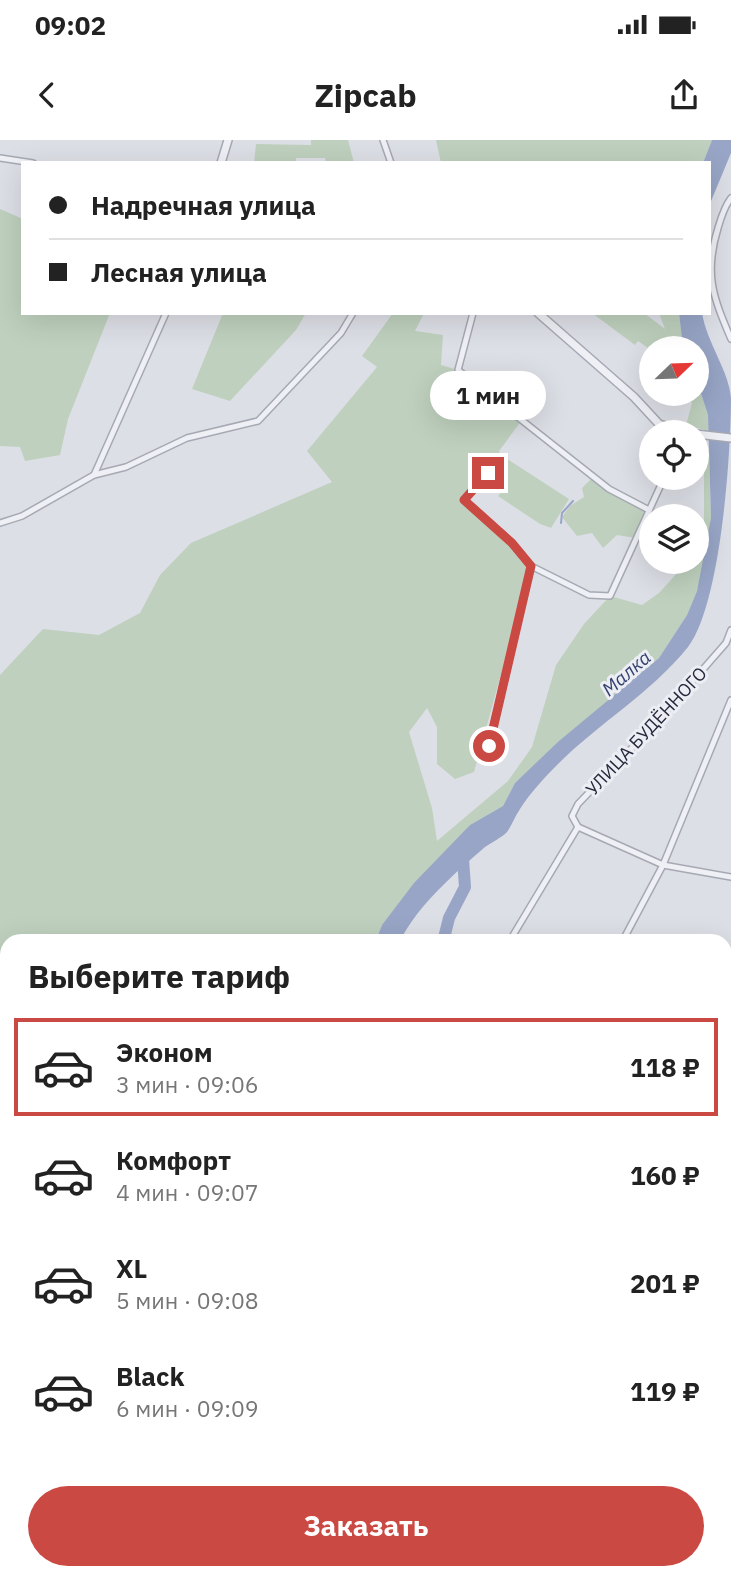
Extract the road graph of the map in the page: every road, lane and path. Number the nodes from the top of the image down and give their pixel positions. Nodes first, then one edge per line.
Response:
1 (228, 140) edge
2 (383, 140) edge
3 (0, 158) edge
4 (21, 161) edge
5 (222, 161) edge
6 (390, 161) edge
7 (731, 198) edge
8 (711, 267) edge
9 (711, 281) edge
10 (165, 315) edge
11 (352, 315) edge
12 (472, 315) edge
13 (540, 315) edge
14 (731, 339) edge
15 (655, 420) edge
16 (709, 435) edge
17 (731, 438) edge
18 (488, 473) dead end
19 (94, 475) junction
20 (639, 505) edge
21 (0, 523) edge
22 (639, 532) edge
23 (531, 566) junction
24 (731, 630) edge
25 (731, 700) edge
26 (489, 746) dead end
27 (578, 827) junction
28 (663, 865) junction
29 (731, 876) edge
30 (514, 934) edge
31 (626, 934) edge

1 - 5 street
2 - 6 street
3 - 4 street
7 - 8 street
9 - 14 street
10 - 19 street
11 - 19 street
12 - 20 street
13 - 15 street
16 - 17 street
18 - 23 street
19 - 21 street
22 - 23 street
23 - 26 street
24 - 27 street, УЛИЦА БУДЁННОГО
25 - 28 street
27 - 28 street
27 - 30 street, УЛИЦА БУДЁННОГО
28 - 29 street
28 - 31 street

